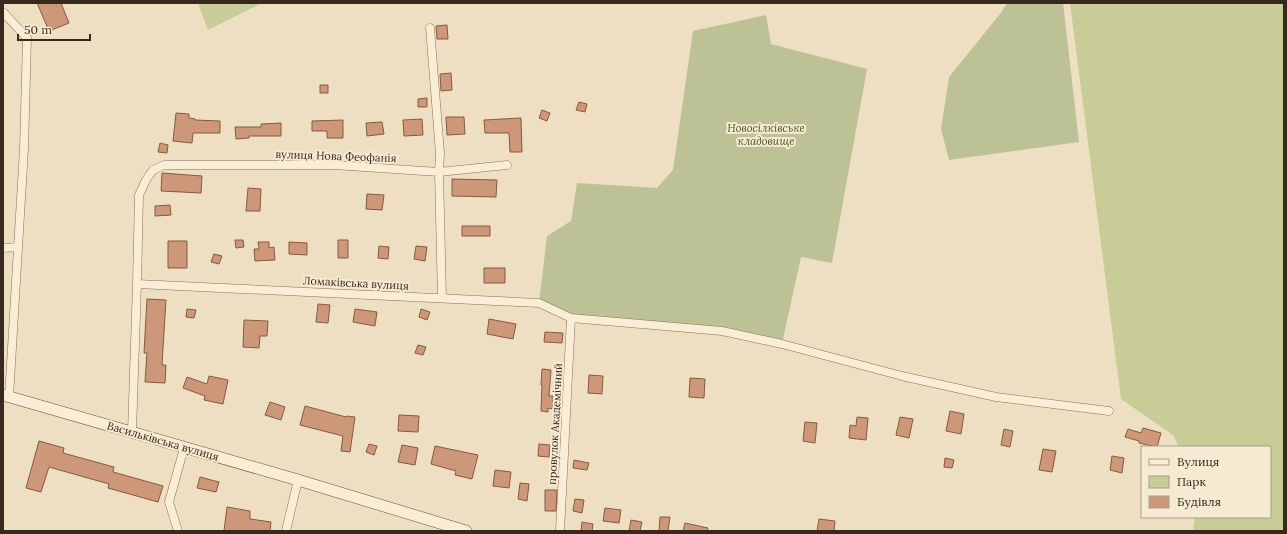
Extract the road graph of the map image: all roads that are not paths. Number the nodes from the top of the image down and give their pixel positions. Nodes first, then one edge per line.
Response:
1 (3, 12) edge
2 (430, 28) dead end
3 (507, 165) dead end
4 (439, 172) junction
5 (18, 247) junction
6 (3, 248) edge
7 (138, 284) junction
8 (442, 298) junction
9 (571, 318) junction
10 (6, 396) edge
11 (1109, 411) dead end
12 (132, 432) junction
13 (184, 448) junction
14 (298, 480) junction
15 (178, 531) edge
16 (286, 531) edge
17 (466, 531) edge
18 (560, 531) edge

1 - 5 street
2 - 4 street
3 - 4 street, вулиця Нова Феофанія
4 - 7 street, вулиця Нова Феофанія
4 - 8 street
5 - 6 street
5 - 10 street
7 - 8 street, Ломаківська вулиця
7 - 12 street
8 - 9 street, Ломаківська вулиця
9 - 11 street
9 - 18 street, провулок Академічний
10 - 12 street, Васильківська вулиця
12 - 13 street, Васильківська вулиця
13 - 14 street, Васильківська вулиця
13 - 15 street
14 - 16 street
14 - 17 street, Васильківська вулиця

